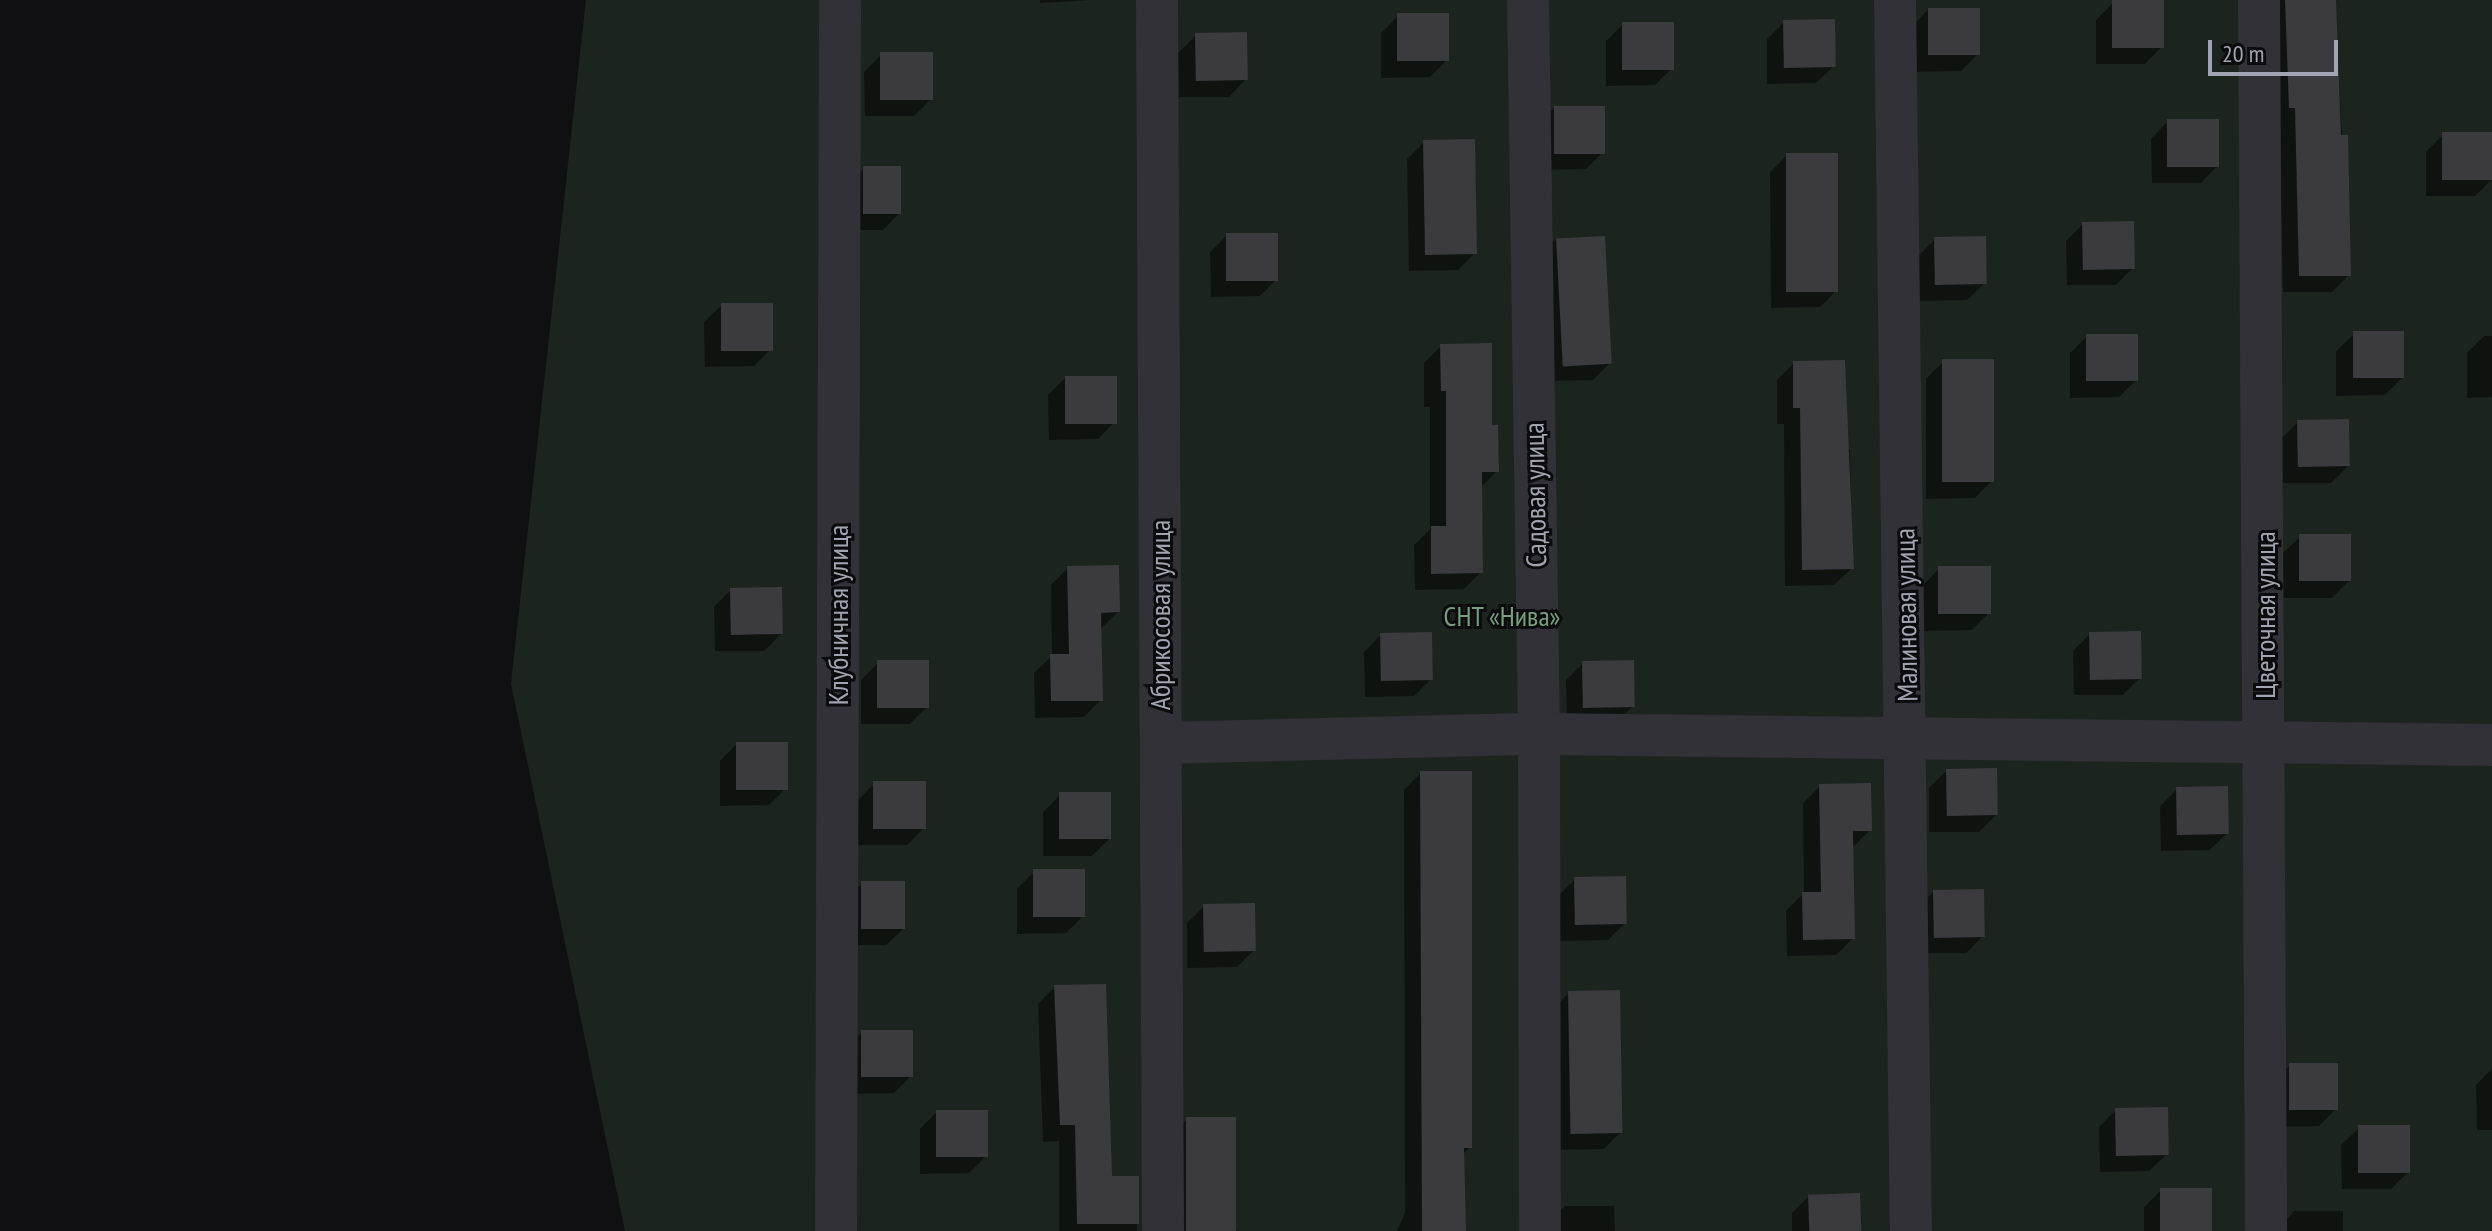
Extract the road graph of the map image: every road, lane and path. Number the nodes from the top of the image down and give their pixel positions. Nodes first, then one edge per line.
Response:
1 (840, 0) edge
2 (1157, 0) edge
3 (1528, 0) edge
4 (1895, 0) edge
5 (2259, 0) edge
6 (1539, 734) junction
7 (1908, 738) junction
8 (1161, 743) junction
9 (2266, 745) junction
10 (2492, 745) edge
11 (836, 1231) edge
12 (1163, 1231) edge
13 (1540, 1231) edge
14 (1911, 1231) edge
15 (2266, 1231) edge

1 - 11 street, Клубничная улица
2 - 8 street, Абрикосовая улица
3 - 6 street, Садовая улица
4 - 7 street, Малиновая улица
5 - 9 street, Цветочная улица
6 - 7 street
6 - 8 street
6 - 13 street, Садовая улица
7 - 9 street
7 - 14 street, Малиновая улица
8 - 12 street, Абрикосовая улица
9 - 10 street
9 - 15 street, Цветочная улица

